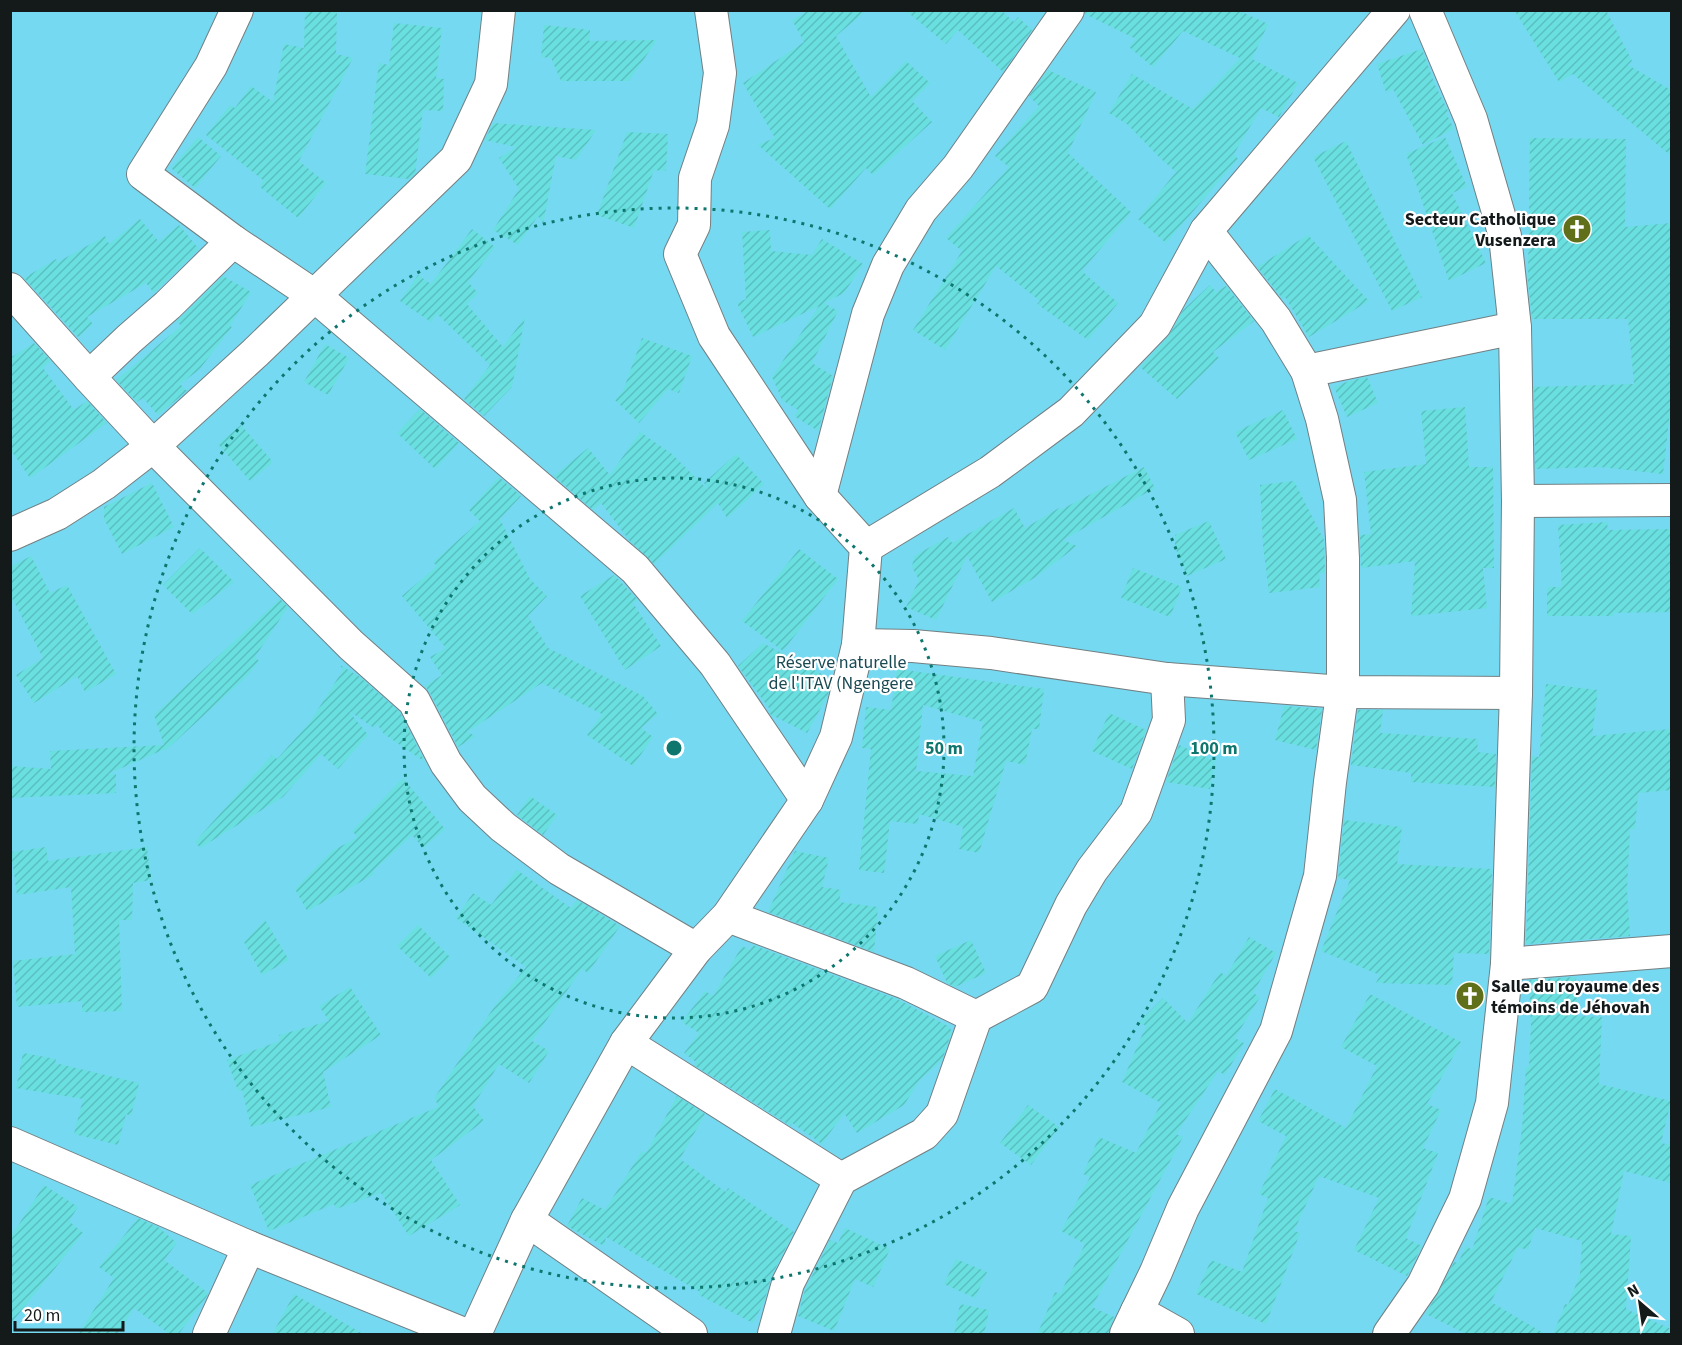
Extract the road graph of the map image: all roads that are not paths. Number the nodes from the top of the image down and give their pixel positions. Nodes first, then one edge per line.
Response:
1 (237, 10) edge
2 (499, 10) edge
3 (711, 10) edge
4 (1068, 10) edge
5 (1394, 10) edge
6 (1425, 10) edge
7 (1206, 231) junction
8 (233, 242) junction
9 (10, 289) edge
10 (315, 296) junction
11 (1515, 328) junction
12 (1307, 371) junction
13 (89, 377) junction
14 (153, 446) junction
15 (820, 496) junction
16 (1671, 500) edge
17 (1518, 501) junction
18 (10, 535) edge
19 (866, 547) junction
20 (858, 645) junction
21 (1167, 679) junction
22 (1343, 692) junction
23 (1516, 693) junction
24 (807, 800) junction
25 (728, 916) junction
26 (696, 949) junction
27 (1671, 951) edge
28 (1507, 964) junction
29 (976, 1017) junction
30 (626, 1043) junction
31 (10, 1143) edge
32 (840, 1179) junction
33 (527, 1220) junction
34 (249, 1247) junction
35 (1131, 1323) edge
36 (208, 1335) edge
37 (464, 1335) edge
38 (475, 1335) edge
39 (691, 1335) edge
40 (774, 1335) edge
41 (1178, 1335) edge
42 (1389, 1335) edge

1 - 8 street
2 - 10 street
3 - 15 street
4 - 15 street
5 - 7 street
6 - 11 street
7 - 12 street
7 - 19 street
8 - 10 street
8 - 13 street
9 - 13 street
10 - 14 street
10 - 24 street
11 - 12 street
11 - 17 street
12 - 22 street
13 - 14 street
14 - 18 street
14 - 26 street
15 - 19 street
16 - 17 street
17 - 23 street
19 - 20 street
20 - 21 street
20 - 24 street
21 - 22 street
21 - 29 street
22 - 23 street
22 - 35 street
23 - 28 street
24 - 25 street
25 - 26 street
25 - 29 street
26 - 30 street
27 - 28 street
28 - 42 street
29 - 32 street
30 - 32 street
30 - 33 street
31 - 34 street
32 - 40 street
33 - 38 street
33 - 39 street
34 - 36 street
34 - 37 street
35 - 41 street

